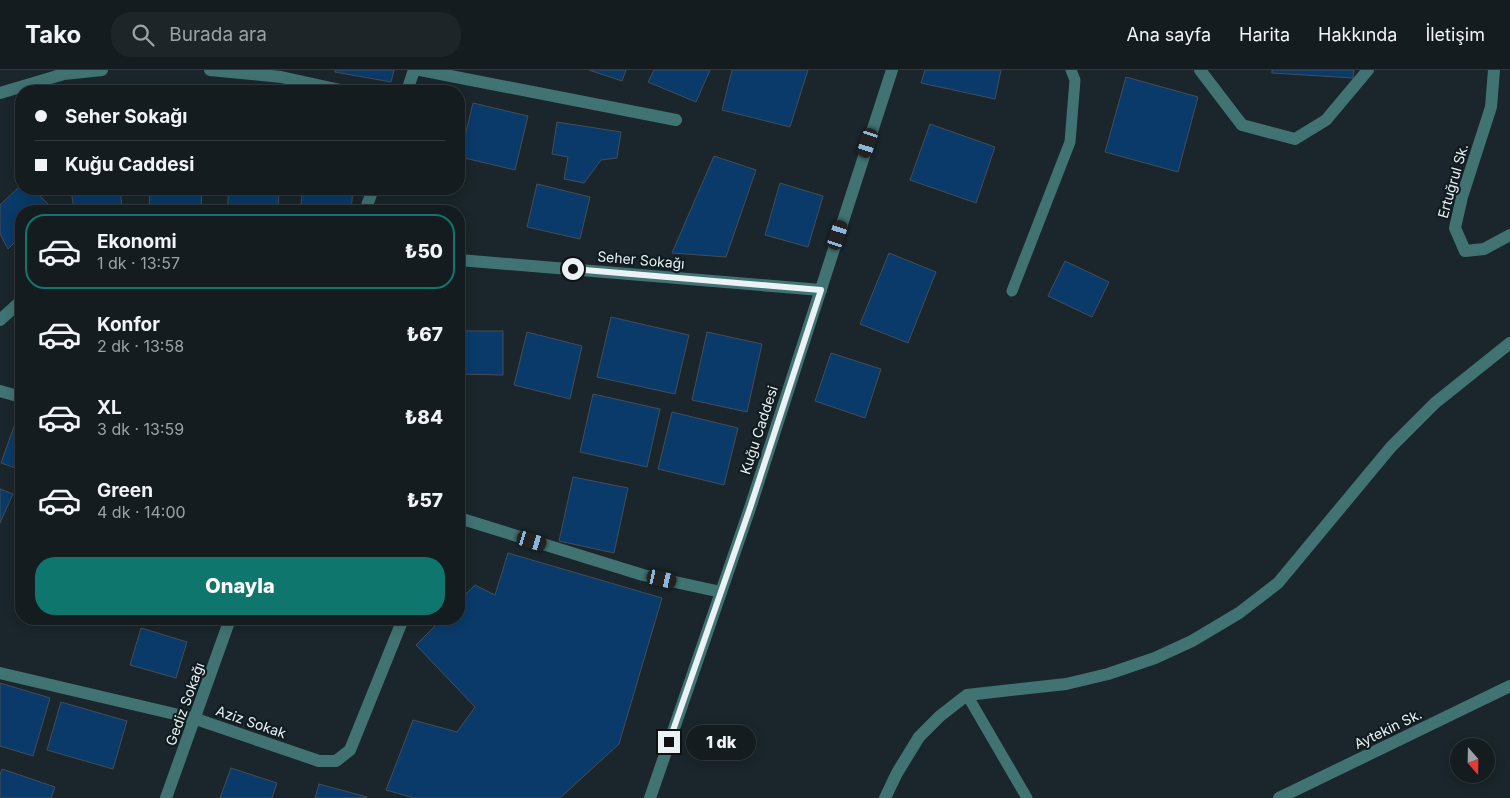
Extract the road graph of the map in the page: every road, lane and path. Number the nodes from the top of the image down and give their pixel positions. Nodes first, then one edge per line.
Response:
1 (102, 70) edge
2 (210, 70) edge
3 (414, 70) edge
4 (420, 70) edge
5 (892, 70) edge
6 (1070, 70) edge
7 (1200, 70) edge
8 (1368, 70) edge
9 (1494, 70) edge
10 (27, 85) edge
11 (318, 85) edge
12 (409, 85) edge
13 (15, 89) edge
14 (0, 93) edge
15 (676, 120) dead end
16 (1510, 234) edge
17 (465, 260) edge
18 (821, 290) junction
19 (1012, 291) dead end
20 (15, 306) edge
21 (0, 320) edge
22 (1510, 343) edge
23 (0, 391) edge
24 (15, 395) edge
25 (465, 520) edge
26 (721, 592) junction
27 (228, 625) edge
28 (401, 625) edge
29 (0, 673) edge
30 (1510, 686) edge
31 (967, 695) junction
32 (196, 719) junction
33 (166, 798) edge
34 (650, 798) edge
35 (885, 798) edge
36 (1027, 798) edge
37 (1279, 798) edge

1 - 10 street
2 - 11 street
3 - 12 street
4 - 15 street
5 - 18 street, Kuğu Caddesi
6 - 19 lane
7 - 8 street
9 - 16 street, Ertuğrul Sk.
13 - 14 street
17 - 18 street, Seher Sokağı
18 - 26 street, Kuğu Caddesi
20 - 21 street
22 - 31 street
23 - 24 street
25 - 26 street
26 - 34 street, Kuğu Caddesi
27 - 32 street, Gediz Sokağı
28 - 32 street, Aziz Sokak
29 - 32 street, Aziz Sokak
30 - 37 street, Aytekin Sk.
31 - 35 street
31 - 36 lane
32 - 33 street, Gediz Sokağı

